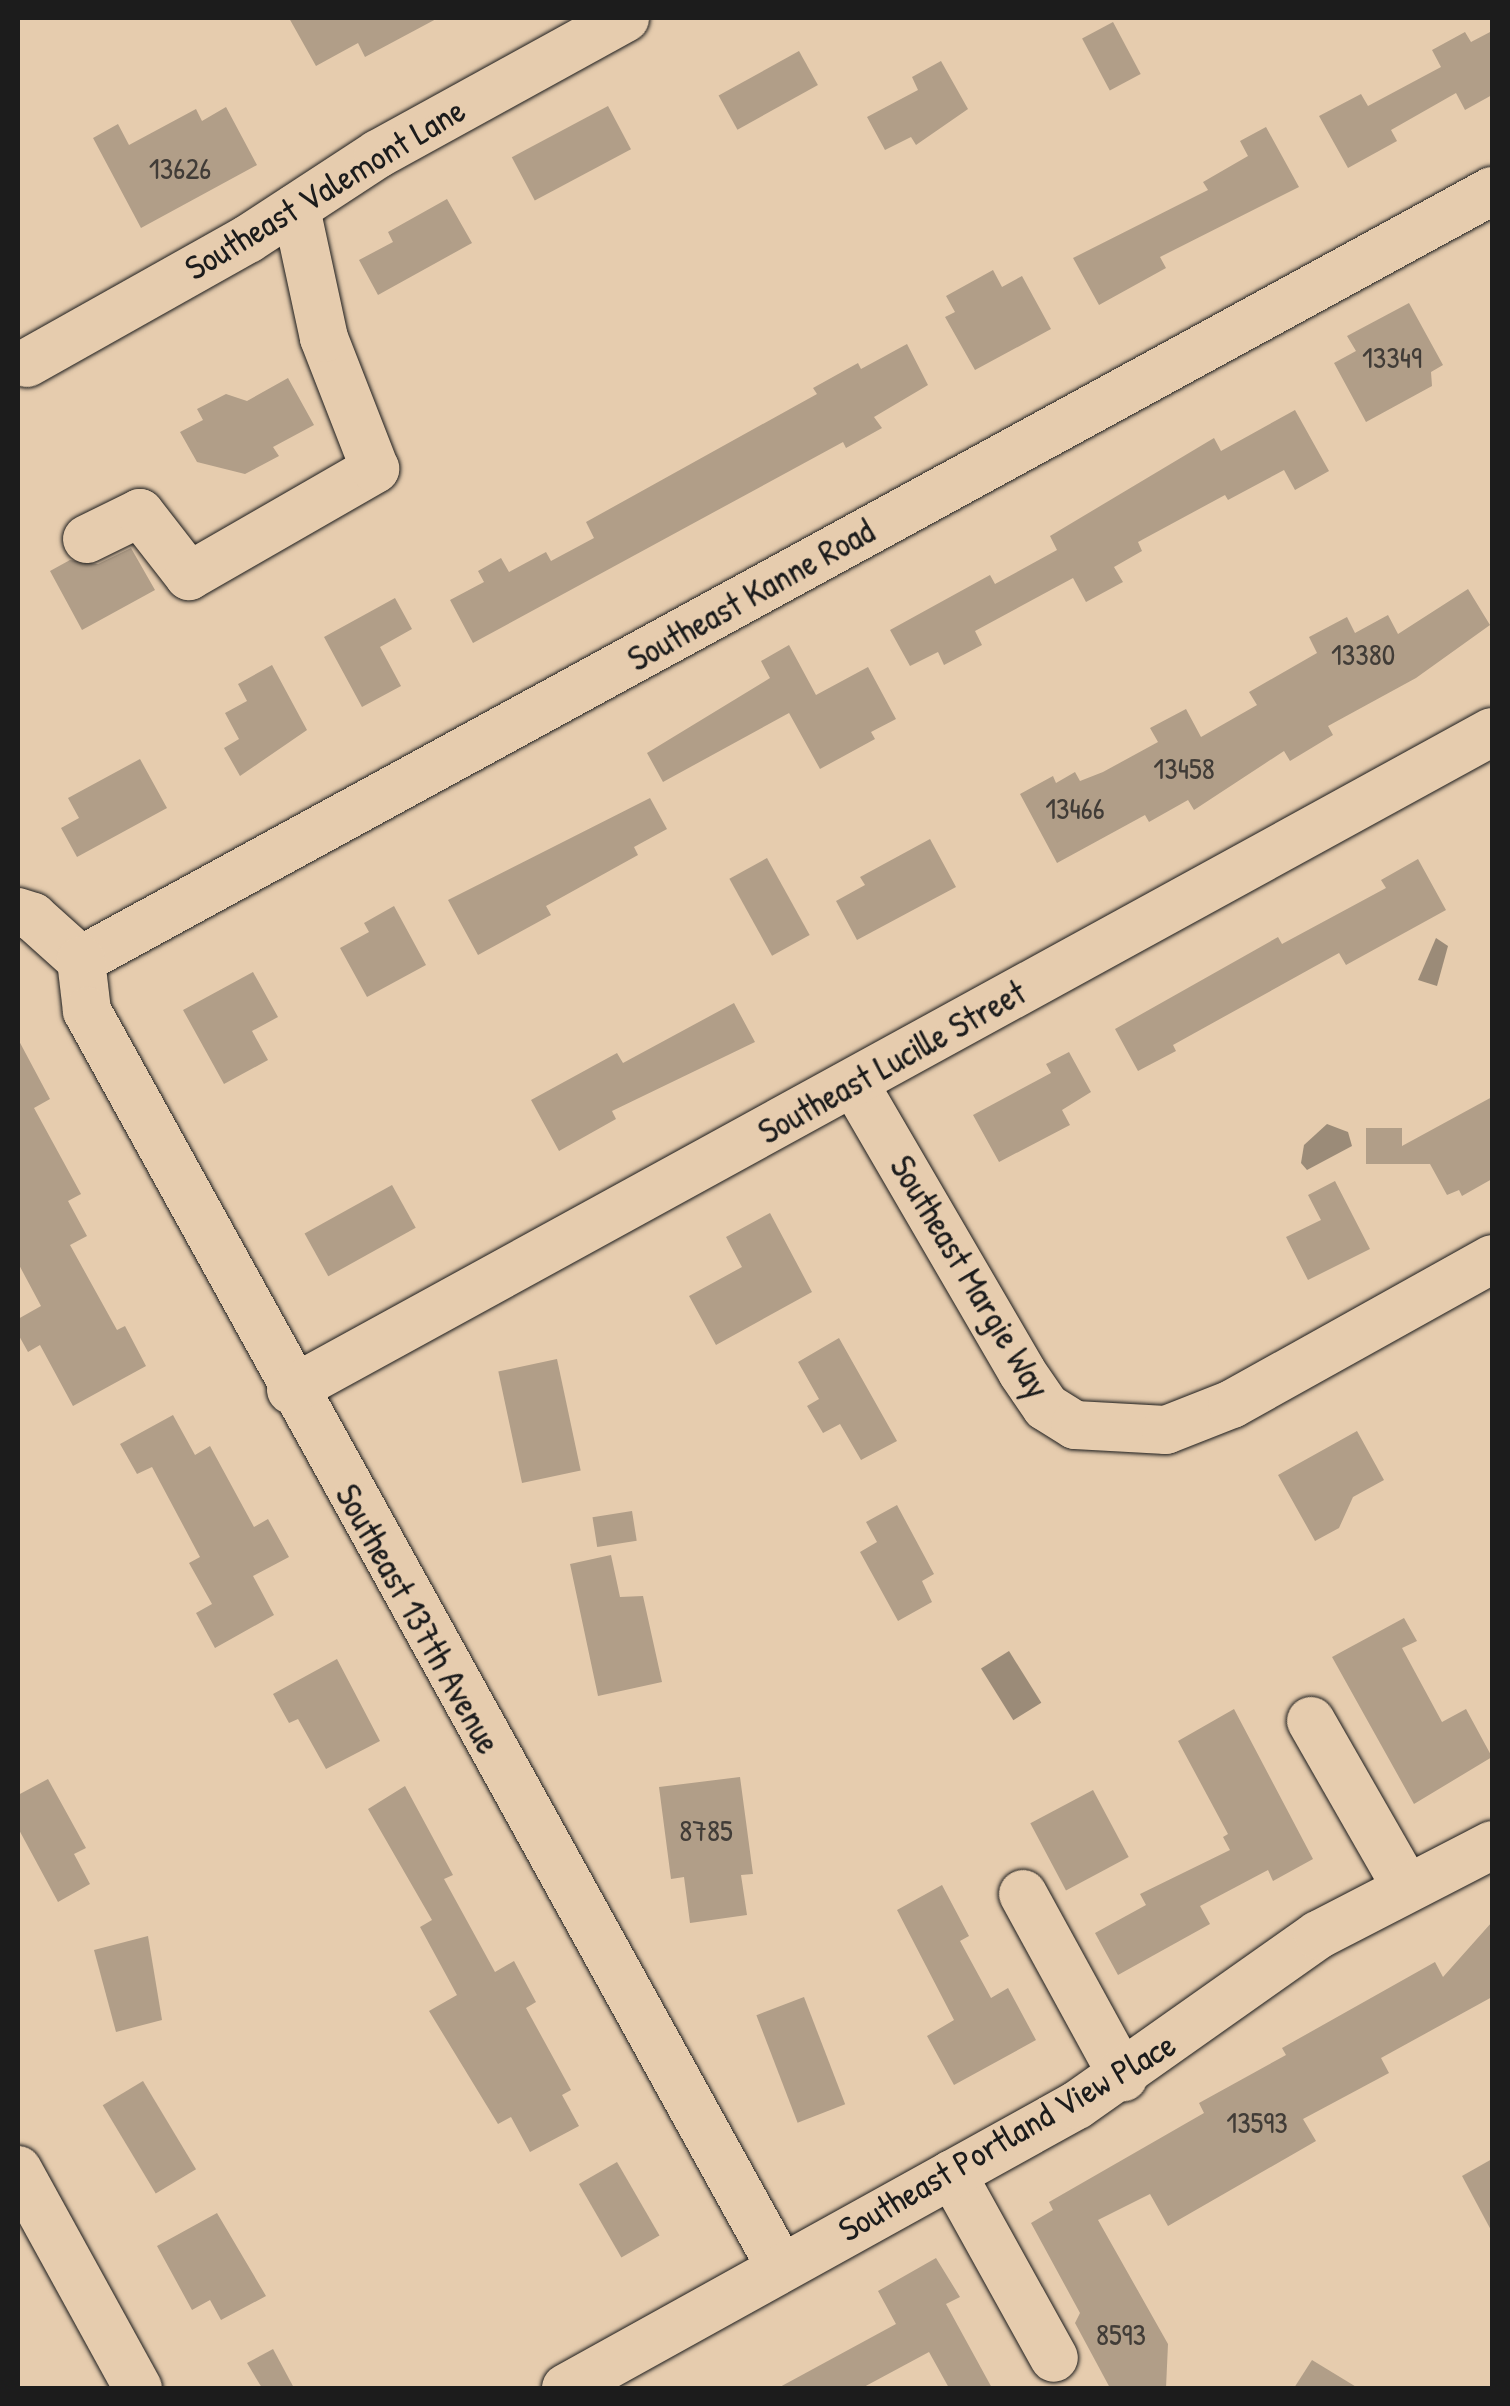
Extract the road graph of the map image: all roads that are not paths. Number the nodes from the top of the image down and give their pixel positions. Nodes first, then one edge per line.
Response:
1 (625, 18) edge
2 (1492, 191) edge
3 (296, 208) junction
4 (26, 364) dead end
5 (86, 539) dead end
6 (1492, 732) edge
7 (18, 912) edge
8 (81, 960) junction
9 (854, 1083) junction
10 (1492, 1259) edge
11 (291, 1390) junction
12 (1311, 1721) dead end
13 (1492, 1845) edge
14 (1405, 1885) junction
15 (1023, 1894) dead end
16 (1123, 2077) junction
17 (18, 2170) edge
18 (952, 2174) junction
19 (782, 2268) junction
20 (1054, 2358) dead end
21 (138, 2388) edge
22 (566, 2388) edge

1 - 3 street, Southeast Valemont Lane
2 - 8 street, Southeast Kanne Road
3 - 4 street, Southeast Valemont Lane
3 - 5 street
6 - 9 street, Southeast Lucille Street
7 - 8 street
8 - 11 street, Southeast 137th Avenue
9 - 10 street, Southeast Margie Way
9 - 11 street, Southeast Lucille Street
11 - 19 street, Southeast 137th Avenue
12 - 14 street
13 - 14 street, Southeast Portland View Place
14 - 16 street, Southeast Portland View Place
15 - 16 street
16 - 18 street, Southeast Portland View Place
17 - 21 street
18 - 19 street, Southeast Portland View Place
18 - 20 street
19 - 22 street, Southeast Portland View Place

